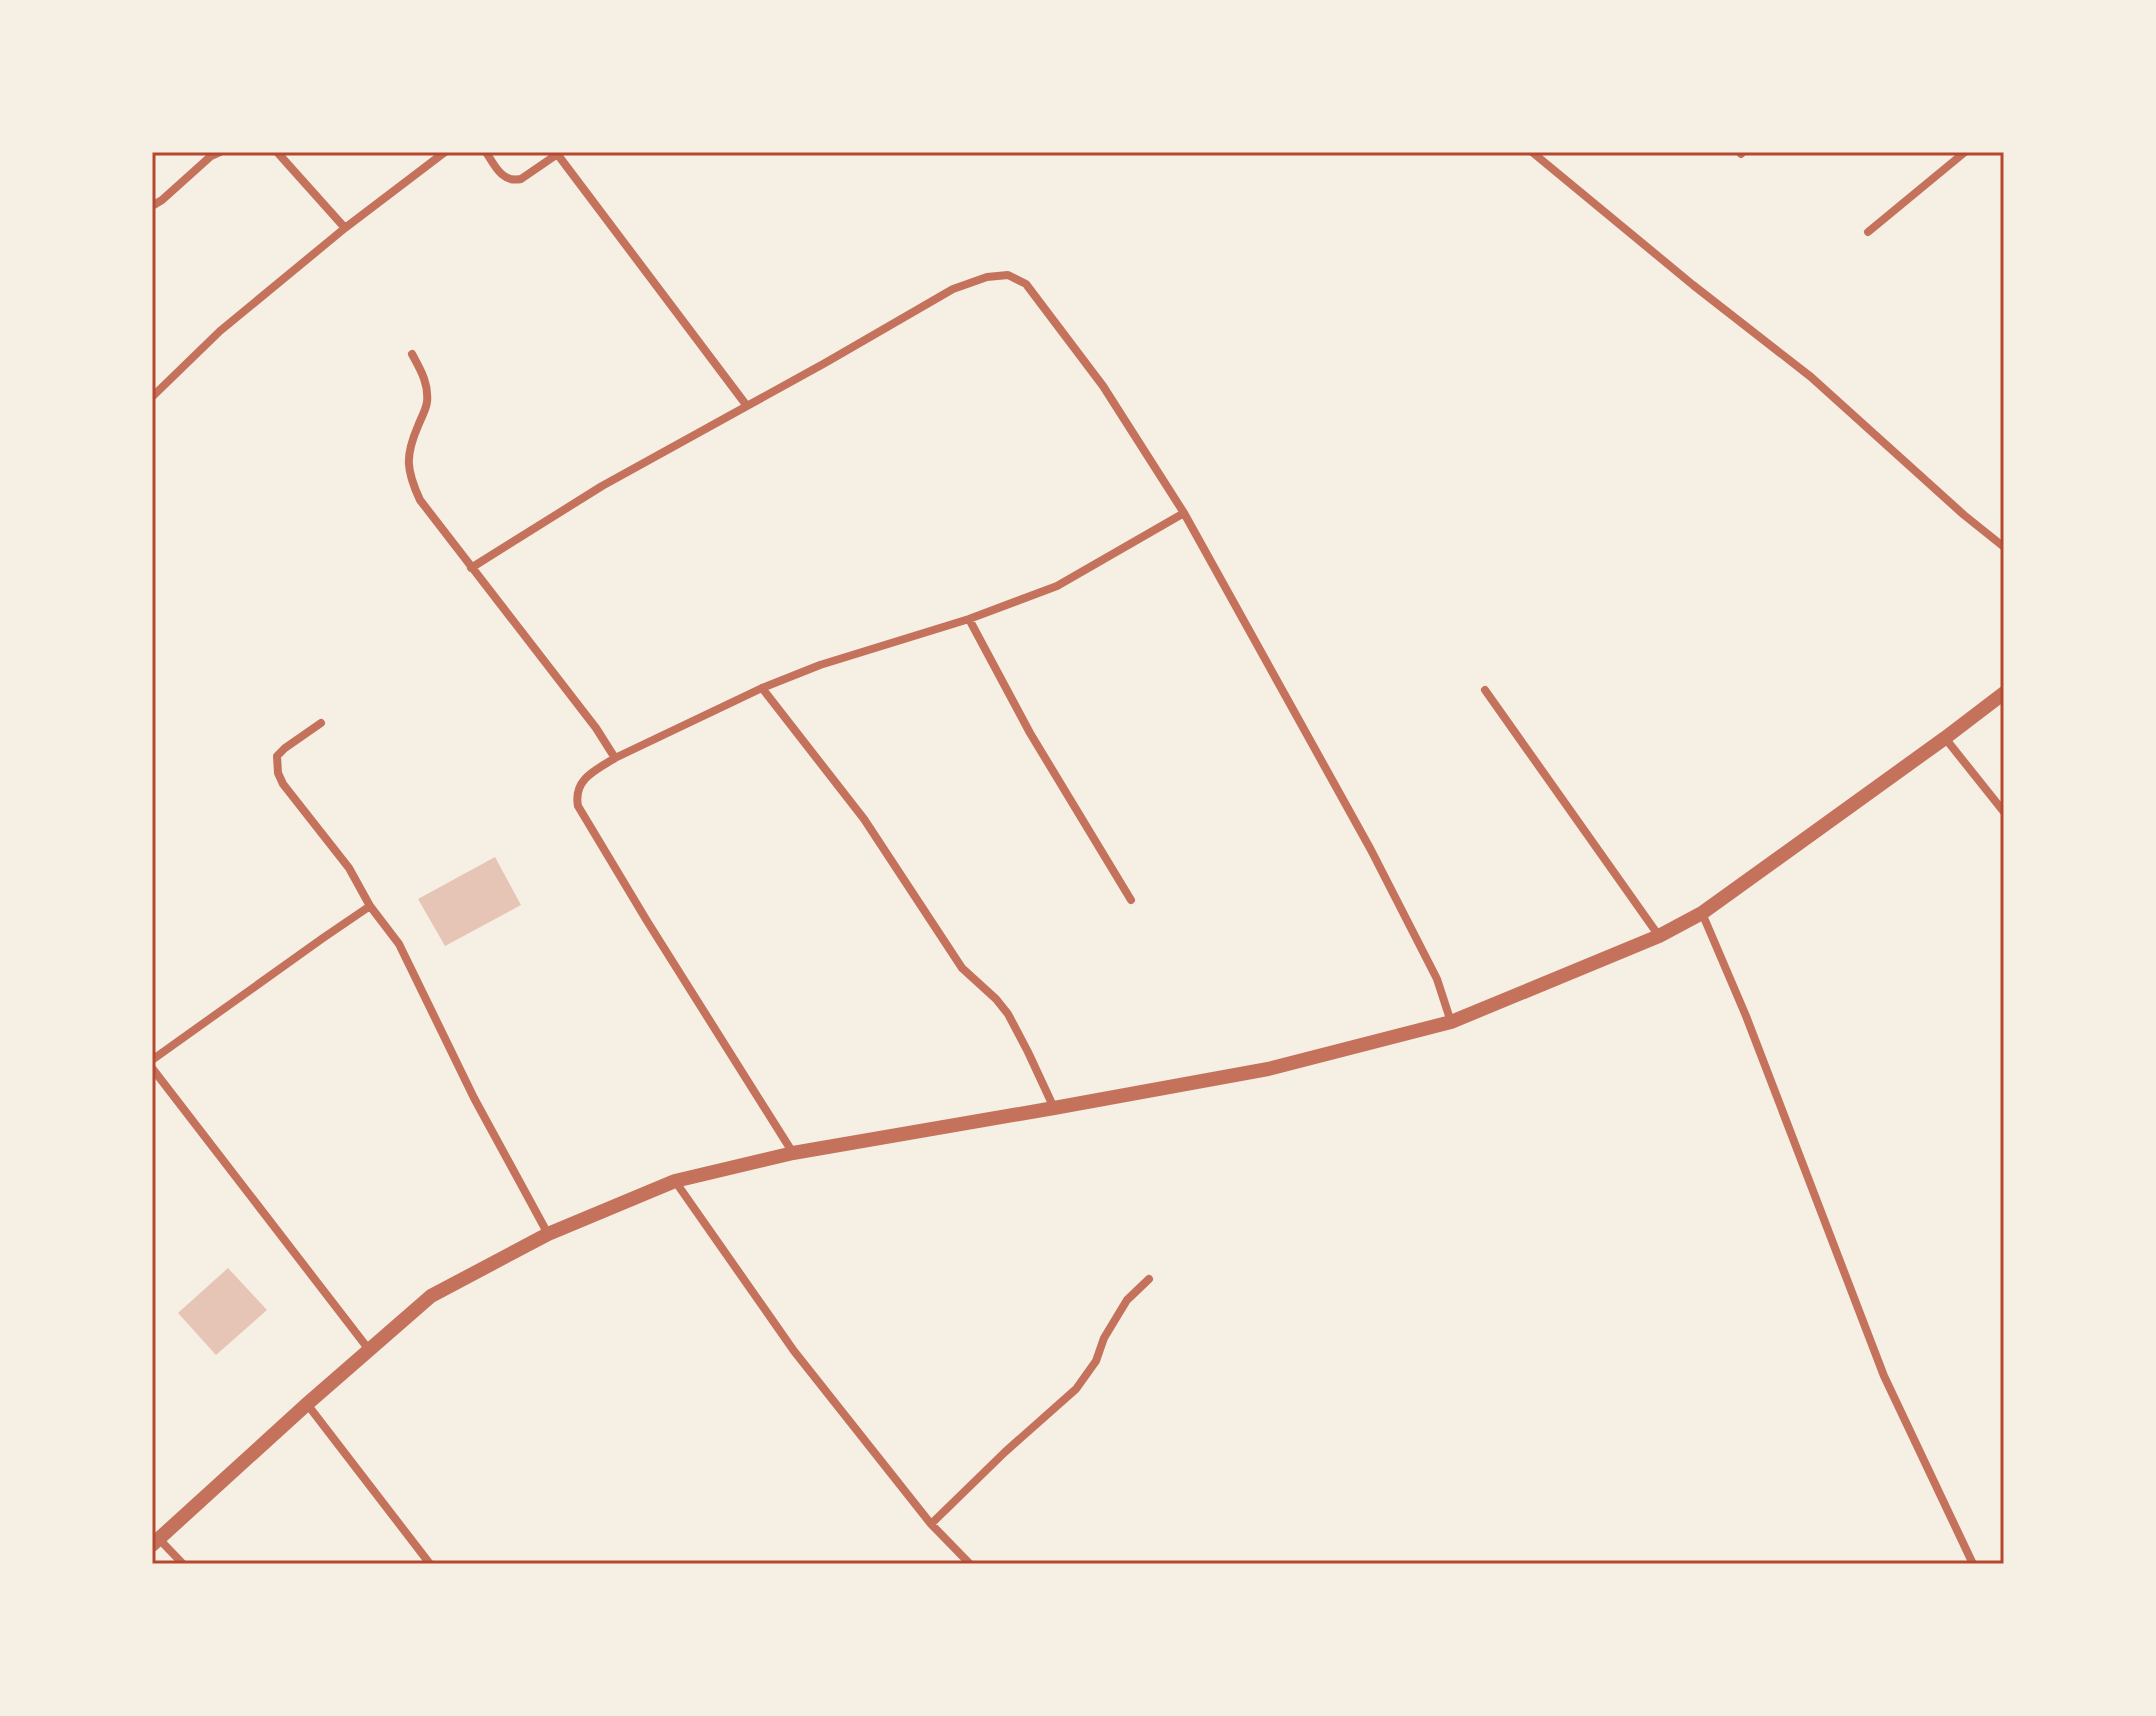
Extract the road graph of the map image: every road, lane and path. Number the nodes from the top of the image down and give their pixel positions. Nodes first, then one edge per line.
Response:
1 (220, 152) edge
2 (277, 152) edge
3 (445, 152) edge
4 (486, 152) edge
5 (1532, 152) edge
6 (1965, 152) edge
7 (559, 153) edge
8 (152, 206) edge
9 (345, 228) junction
10 (1868, 232) dead end
11 (412, 354) dead end
12 (152, 397) edge
13 (747, 406) junction
14 (1184, 513) junction
15 (2004, 547) edge
16 (471, 568) junction
17 (969, 619) junction
18 (762, 688) junction
19 (1485, 690) dead end
20 (2004, 693) edge
21 (321, 723) dead end
22 (1945, 738) junction
23 (615, 758) junction
24 (2004, 812) edge
25 (1131, 900) dead end
26 (370, 906) junction
27 (1702, 913) junction
28 (1659, 936) junction
29 (1451, 1022) junction
30 (152, 1060) edge
31 (152, 1068) edge
32 (1054, 1108) junction
33 (793, 1153) junction
34 (675, 1181) junction
35 (548, 1234) junction
36 (1149, 1279) dead end
37 (370, 1351) junction
38 (307, 1404) junction
39 (931, 1524) junction
40 (155, 1542) edge
41 (969, 1563) edge
42 (183, 1564) edge
43 (430, 1564) edge
44 (1973, 1564) edge

1 - 8 street
2 - 9 street
3 - 9 street
4 - 7 street
5 - 15 street
6 - 10 street
7 - 13 street
9 - 12 street
11 - 16 street
13 - 14 street
13 - 16 street
14 - 17 street
14 - 29 street
16 - 23 street
17 - 18 street
17 - 25 street
18 - 23 street
18 - 32 street
19 - 28 street
20 - 22 street
21 - 26 street
22 - 24 street
22 - 27 street
23 - 33 street
26 - 30 street
26 - 35 street
27 - 28 street
27 - 44 street
28 - 29 street
29 - 32 street
31 - 37 street
32 - 33 street
33 - 34 street
34 - 35 street
34 - 39 street
35 - 37 street
36 - 39 street
37 - 38 street
38 - 40 street
38 - 43 street
39 - 41 street
40 - 42 street

